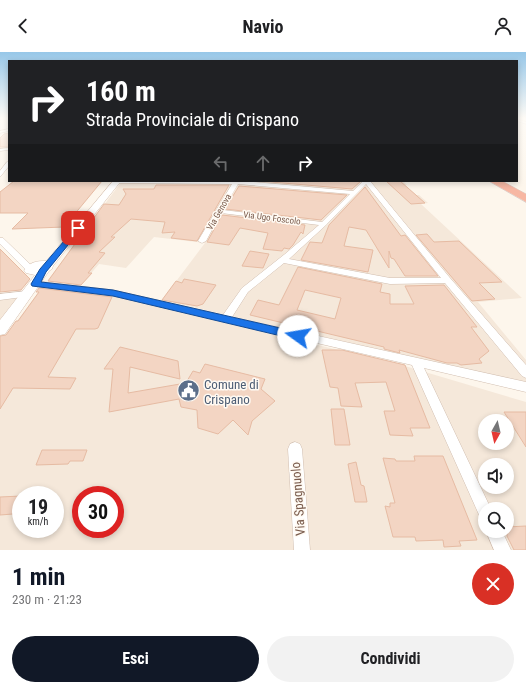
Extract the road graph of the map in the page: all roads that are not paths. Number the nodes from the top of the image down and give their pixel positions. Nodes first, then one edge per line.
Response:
1 (8, 164) edge
2 (0, 175) edge
3 (116, 182) edge
4 (236, 182) joint
5 (306, 182) edge
6 (366, 182) edge
7 (368, 182) edge
8 (496, 182) edge
9 (303, 188) junction
10 (355, 193) junction
11 (526, 199) edge
12 (220, 211) junction
13 (324, 224) junction
14 (0, 240) edge
15 (202, 241) dead end
16 (283, 260) junction
17 (40, 268) junction
18 (447, 280) junction
19 (35, 284) junction
20 (27, 294) junction
21 (0, 296) edge
22 (225, 319) junction
23 (0, 330) edge
24 (416, 363) junction
25 (526, 373) edge
26 (526, 387) edge
27 (295, 448) dead end
28 (480, 502) edge
29 (497, 538) edge
30 (302, 550) edge
31 (503, 550) edge

1 - 2 street
3 - 17 street
4 - 9 street
4 - 12 street, Via Genova
5 - 9 street
6 - 10 street
7 - 18 street
8 - 11 highway
9 - 10 street
10 - 13 street
12 - 13 street, Via Ugo Foscolo
12 - 15 street, Via Genova
13 - 16 street
14 - 17 street
16 - 18 street
16 - 22 street
17 - 19 street
18 - 25 street
19 - 20 street
19 - 22 street
20 - 21 street
20 - 23 street
22 - 24 street
24 - 26 street
24 - 28 street
27 - 30 street, Via Spagnuolo
29 - 31 street

